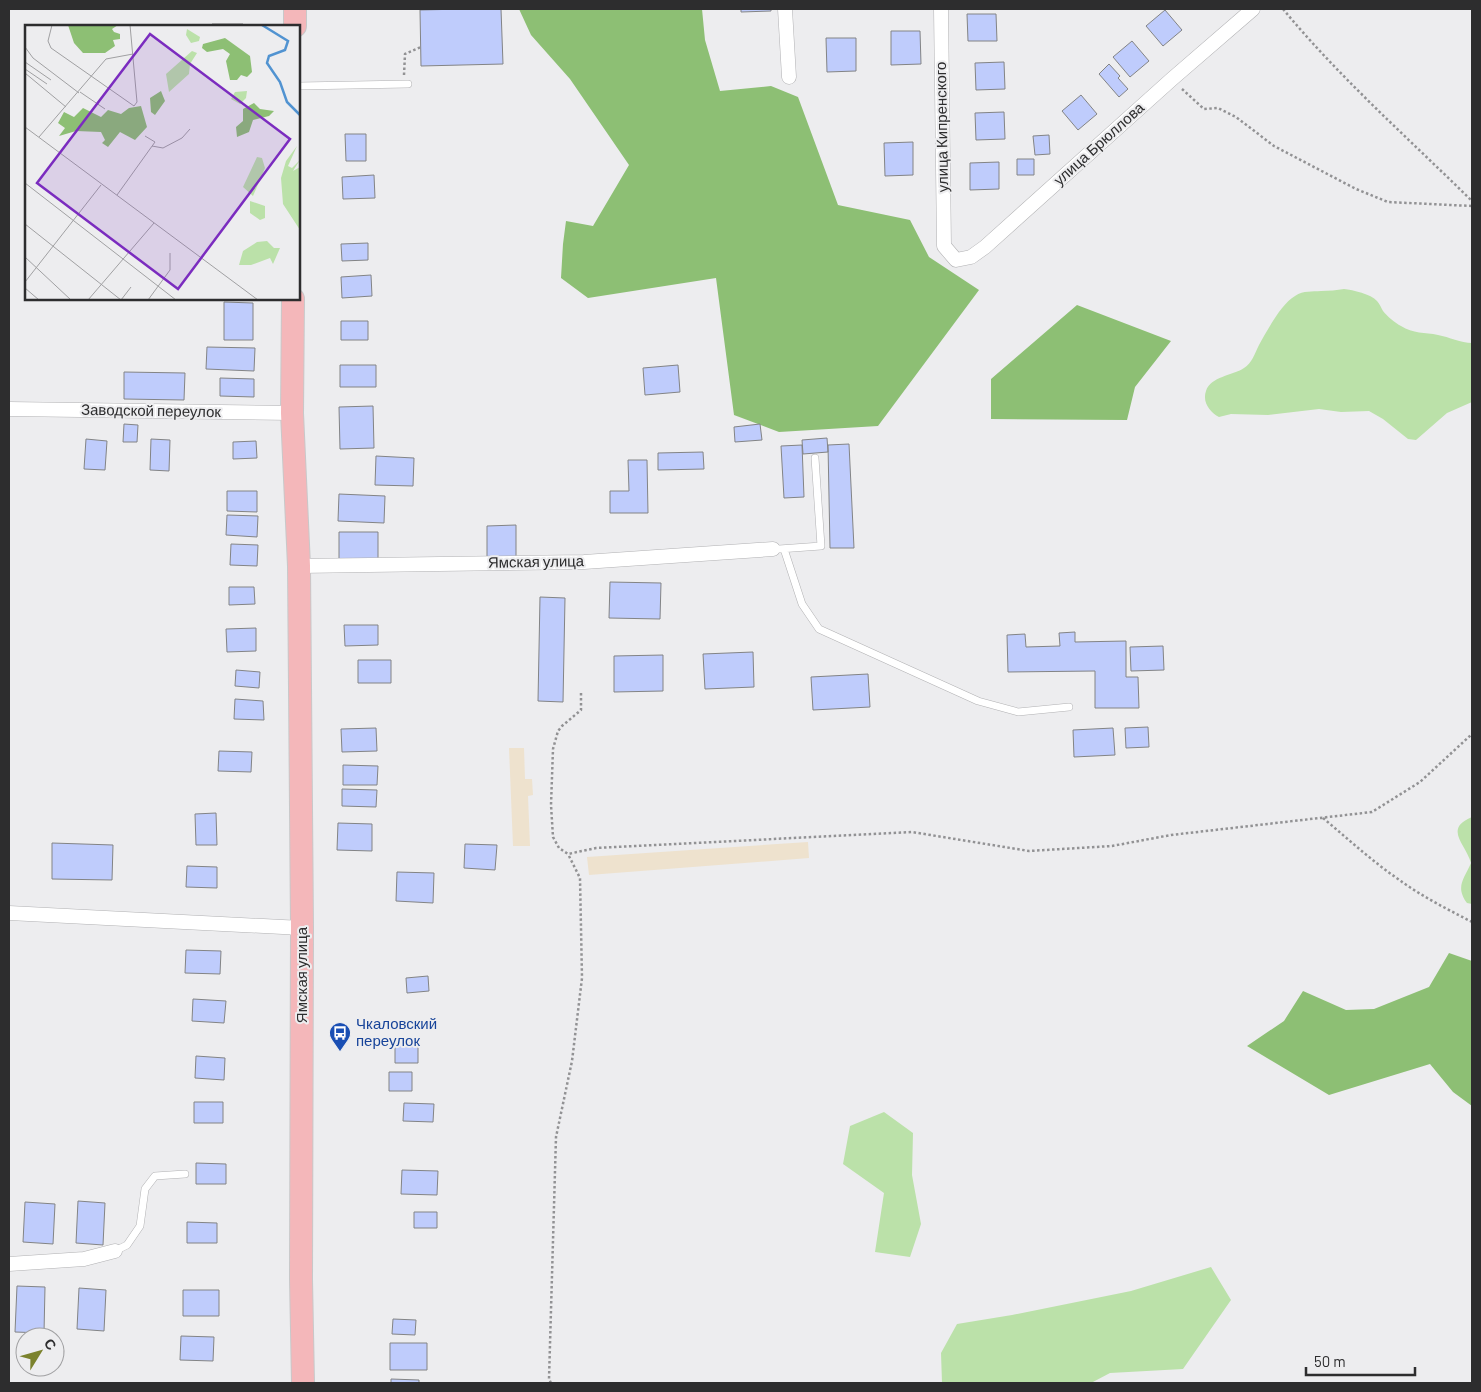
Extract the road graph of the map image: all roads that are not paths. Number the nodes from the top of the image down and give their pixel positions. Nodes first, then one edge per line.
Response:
1 (295, 9) edge
2 (785, 9) edge
3 (941, 9) edge
4 (1253, 9) edge
5 (295, 25) edge
6 (789, 77) dead end
7 (406, 84) road end
8 (300, 86) edge
9 (944, 246) joint
10 (293, 300) edge
11 (9, 409) edge
12 (292, 413) junction
13 (815, 458) dead end
14 (778, 549) junction
15 (299, 566) junction
16 (1069, 707) dead end
17 (9, 913) edge
18 (302, 928) junction
19 (185, 1174) dead end
20 (115, 1251) joint
21 (9, 1264) edge
22 (303, 1383) edge

1 - 5 highway
2 - 6 street
3 - 9 street, улица Кипренского
4 - 9 street, улица Брюллова
7 - 8 lane
10 - 12 highway, Ямская улица
11 - 12 street, Заводской переулок
12 - 15 highway, Ямская улица
13 - 14 lane
14 - 15 street, Ямская улица
14 - 16 lane
15 - 18 highway, Ямская улица
17 - 18 street
18 - 22 highway, Ямская улица
19 - 20 lane
20 - 21 street

